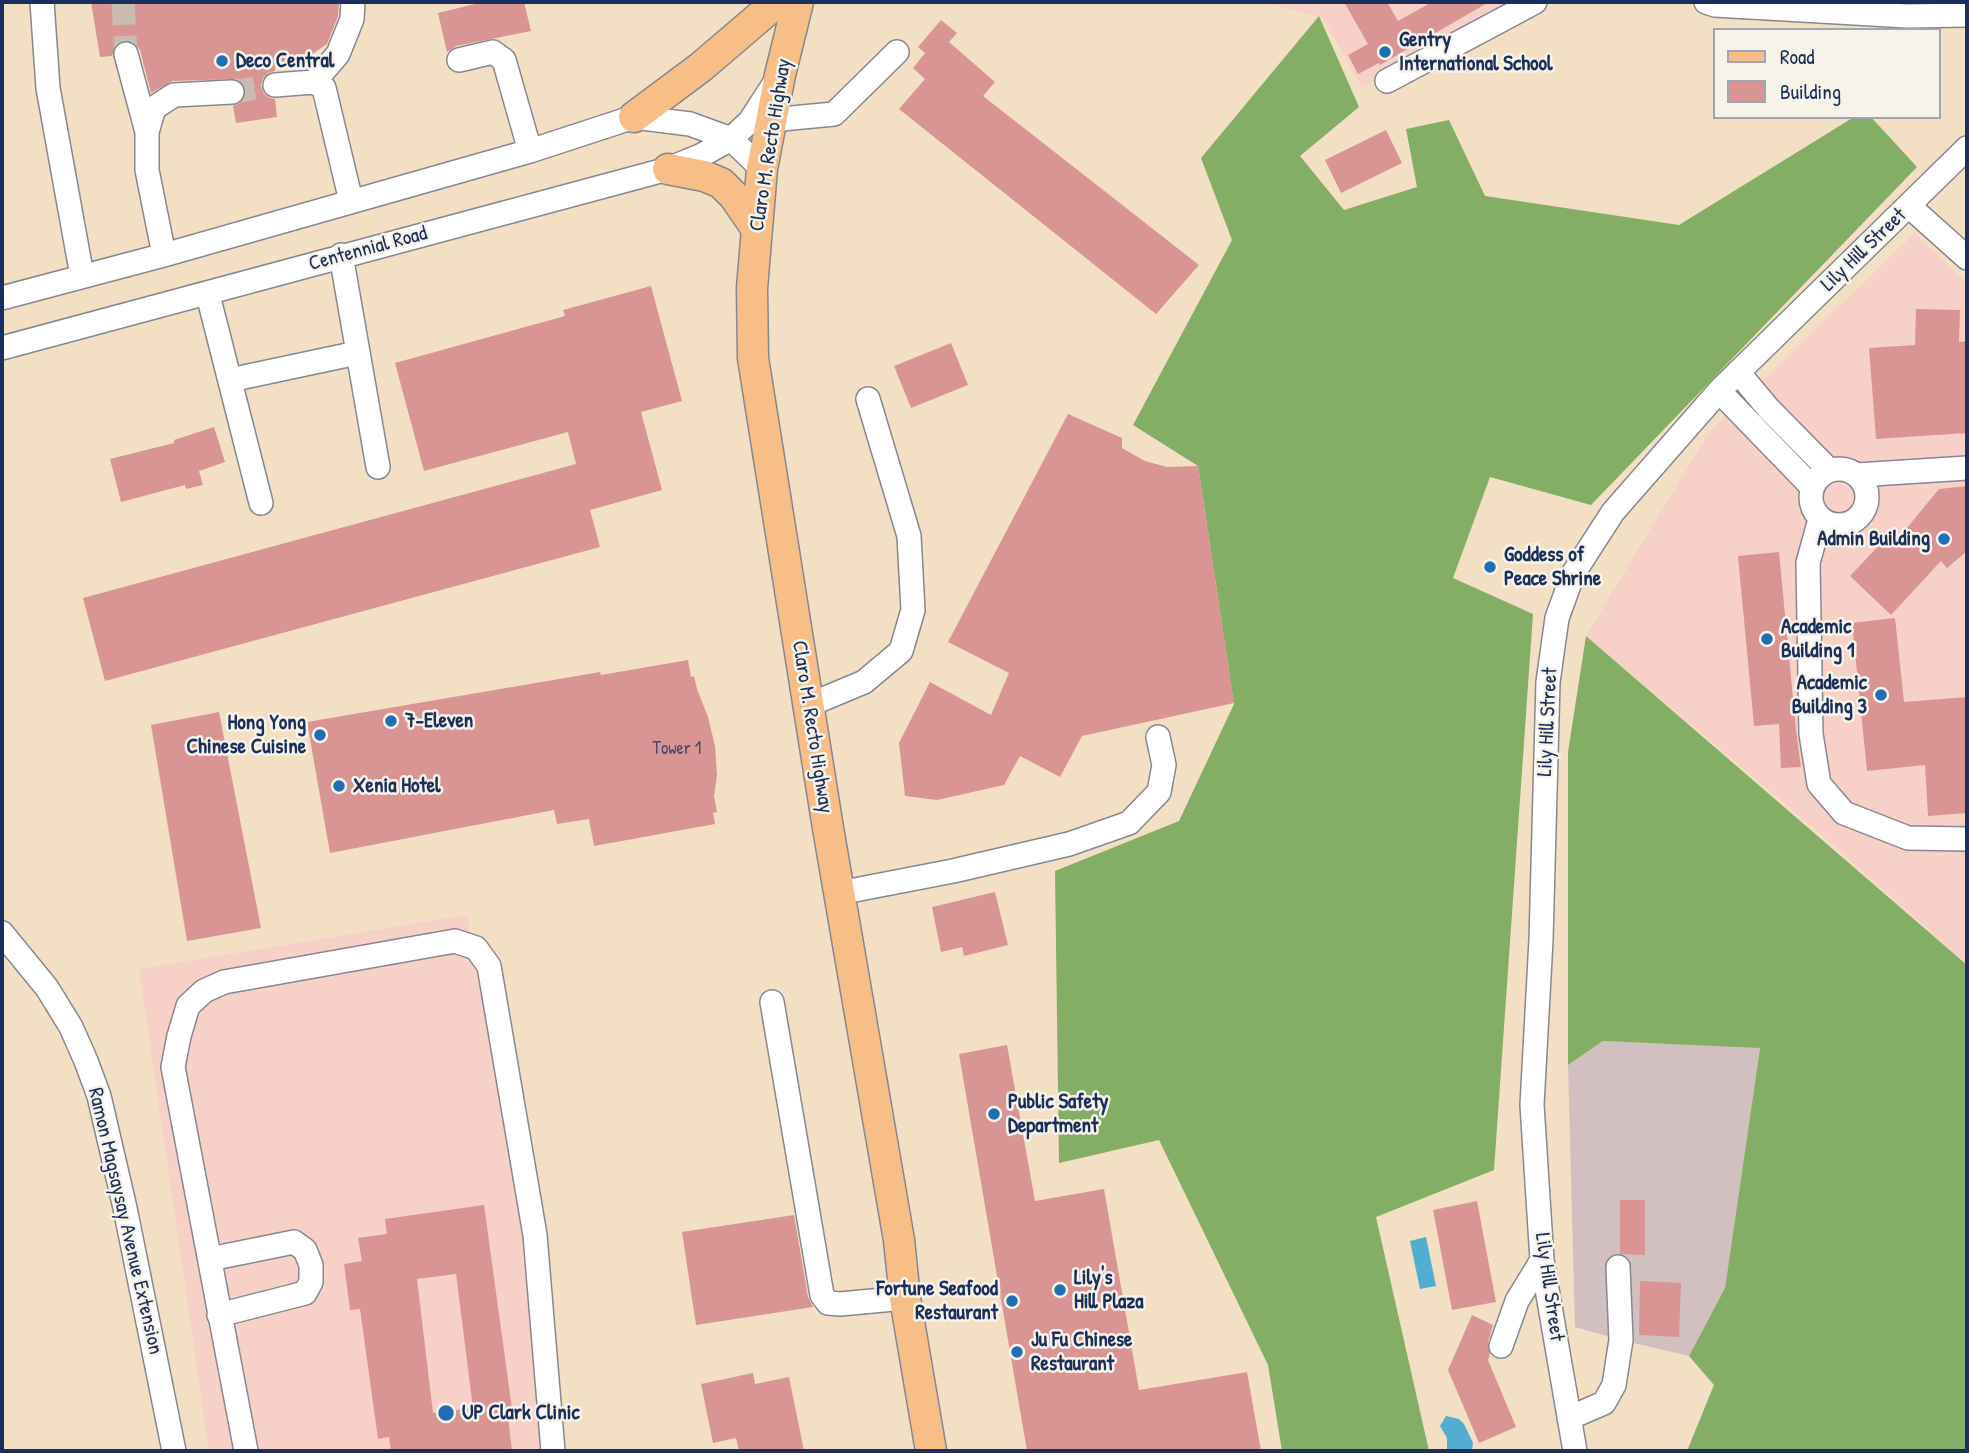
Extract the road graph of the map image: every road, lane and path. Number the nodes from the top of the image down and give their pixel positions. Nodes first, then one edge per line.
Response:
1 (42, 2) edge
2 (354, 2) edge
3 (777, 2) edge
4 (798, 2) edge
5 (1535, 2) edge
6 (1706, 2) edge
7 (1904, 9) edge
8 (1967, 15) edge
9 (897, 52) dead end
10 (126, 54) tunnel mouth
11 (459, 60) dead end
12 (780, 75) junction
13 (1387, 81) dead end
14 (314, 82) junction
15 (275, 85) tunnel mouth
16 (232, 92) tunnel mouth
17 (635, 117) junction
18 (771, 120) junction
19 (147, 132) junction
20 (731, 139) junction
21 (1967, 148) edge
22 (530, 151) junction
23 (667, 169) junction
24 (762, 169) junction
25 (351, 201) junction
26 (1909, 206) junction
27 (756, 228) junction
28 (164, 255) junction
29 (341, 256) junction
30 (1967, 258) edge
31 (82, 276) junction
32 (208, 295) junction
33 (2, 298) edge
34 (2, 348) edge
35 (357, 353) junction
36 (1738, 372) junction
37 (230, 380) junction
38 (1719, 391) junction
39 (867, 400) dead end
40 (378, 467) dead end
41 (1967, 468) edge
42 (1829, 470) junction
43 (1857, 475) junction
44 (1812, 487) junction
45 (261, 503) dead end
46 (1820, 519) junction
47 (809, 705) junction
48 (1158, 737) dead end
49 (1967, 839) edge
50 (839, 893) junction
51 (2, 933) edge
52 (772, 1002) dead end
53 (210, 1259) junction
54 (1542, 1261) junction
55 (1618, 1267) dead end
56 (905, 1298) junction
57 (219, 1315) junction
58 (1501, 1346) dead end
59 (1569, 1418) junction
60 (174, 1451) edge
61 (246, 1451) edge
62 (553, 1451) edge
63 (932, 1451) edge
64 (1575, 1451) edge

1 - 31 street
2 - 14 street
3 - 17 main road
4 - 12 main road, Claro M. Recto Highway
5 - 13 street
6 - 7 street
7 - 8 street
9 - 18 street
10 - 19 street
11 - 22 street
12 - 18 main road, Claro M. Recto Highway
12 - 20 street, Centennial Road
14 - 15 street
14 - 25 street
16 - 19 street
17 - 20 street
17 - 22 street
18 - 24 main road, Claro M. Recto Highway
19 - 28 street
20 - 23 street, Centennial Road
20 - 24 street
21 - 26 street, Lily Hill Street
22 - 25 street
23 - 27 main road
23 - 29 street, Centennial Road
24 - 27 main road, Claro M. Recto Highway
25 - 28 street
26 - 30 street
26 - 36 street, Lily Hill Street
27 - 47 main road, Claro M. Recto Highway
28 - 31 street
29 - 32 street, Centennial Road
29 - 35 street
31 - 33 street
32 - 34 street, Centennial Road
32 - 37 street
35 - 37 street
35 - 40 street
36 - 38 street, Lily Hill Street
36 - 42 street
37 - 45 street
38 - 44 street
38 - 54 street, Lily Hill Street
39 - 47 street
41 - 43 street
42 - 43 street
42 - 44 street
43 - 46 street
44 - 46 street
46 - 49 street
47 - 50 main road, Claro M. Recto Highway
48 - 50 street
50 - 56 main road, Claro M. Recto Highway
51 - 60 street, Ramon Magsaysay Avenue Extension
52 - 56 street
53 - 57 street
53 - 57 street
53 - 62 street
54 - 58 street
54 - 59 street, Lily Hill Street
55 - 59 street
56 - 63 main road, Claro M. Recto Highway
57 - 61 street
59 - 64 street, Lily Hill Street

